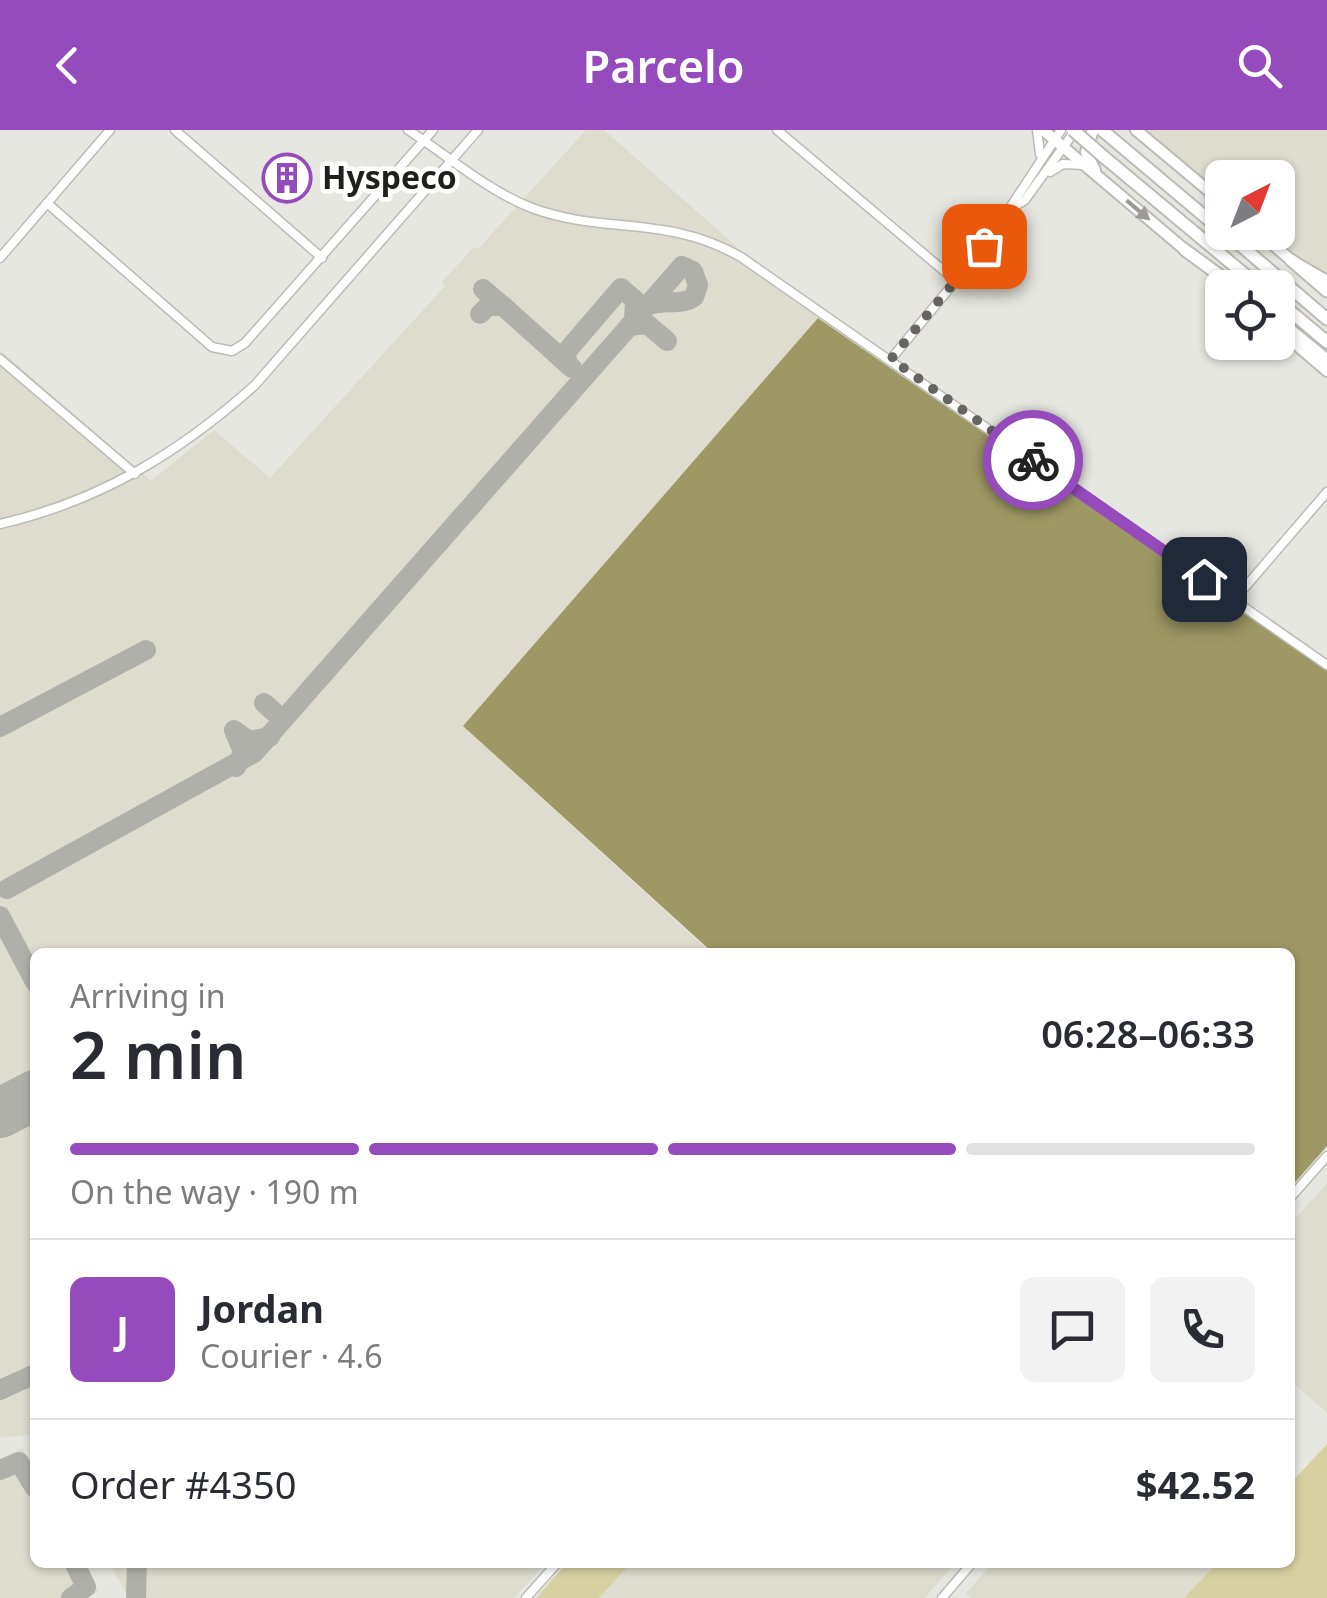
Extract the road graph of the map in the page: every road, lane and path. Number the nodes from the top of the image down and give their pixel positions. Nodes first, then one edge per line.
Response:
1 (110, 130) edge
2 (174, 130) edge
3 (408, 130) edge
4 (433, 130) edge
5 (478, 130) edge
6 (777, 130) edge
7 (1040, 130) edge
8 (1074, 130) edge
9 (1093, 130) edge
10 (1102, 130) edge
11 (1137, 132) edge
12 (1060, 139) edge
13 (424, 140) junction
14 (453, 159) junction
15 (1036, 165) junction
16 (1084, 165) junction
17 (1099, 177) junction
18 (1038, 181) junction
19 (1205, 188) edge
20 (47, 204) junction
21 (1012, 208) junction
22 (1205, 216) edge
23 (1185, 250) junction
24 (1246, 250) edge
25 (1279, 250) edge
26 (0, 258) edge
27 (322, 258) junction
28 (1291, 260) junction
29 (1208, 270) edge
30 (1212, 270) edge
31 (1240, 270) edge
32 (956, 281) junction
33 (1327, 281) edge
34 (1327, 292) edge
35 (1295, 315) edge
36 (1327, 318) edge
37 (1295, 334) edge
38 (1327, 342) edge
39 (1295, 343) edge
40 (0, 359) edge
41 (891, 359) junction
42 (1327, 360) edge
43 (1327, 371) edge
44 (135, 474) junction
45 (1327, 492) edge
46 (0, 524) edge
47 (1234, 600) junction
48 (1327, 665) edge
49 (1327, 1156) edge
50 (1295, 1192) edge
51 (553, 1568) edge
52 (968, 1568) edge
53 (526, 1598) edge
54 (942, 1598) edge

1 - 20 street
2 - 27 street
3 - 13 street
4 - 13 street
5 - 14 street
6 - 32 street
7 - 12 main road
7 - 15 street
8 - 12 street
8 - 31 highway, bridge
9 - 17 main road
10 - 22 highway
11 - 19 main road
12 - 15 street
12 - 16 main road
12 - 18 street
13 - 14 street
13 - 27 street
14 - 41 street
14 - 44 street
15 - 21 street
16 - 17 main road
16 - 18 street
17 -> 23 main road
18 - 21 street
20 - 26 street
20 - 27 street
21 - 32 street
23 - 29 main road
23 - 30 highway
24 - 36 highway
25 - 28 main road
28 - 33 main road
28 - 34 highway
32 - 41 street
35 - 38 highway
37 - 42 highway
39 - 43 main road
40 - 44 street
41 - 47 street
44 - 46 street
45 - 47 street
47 - 48 street
49 - 50 street
51 - 53 street
52 - 54 street

